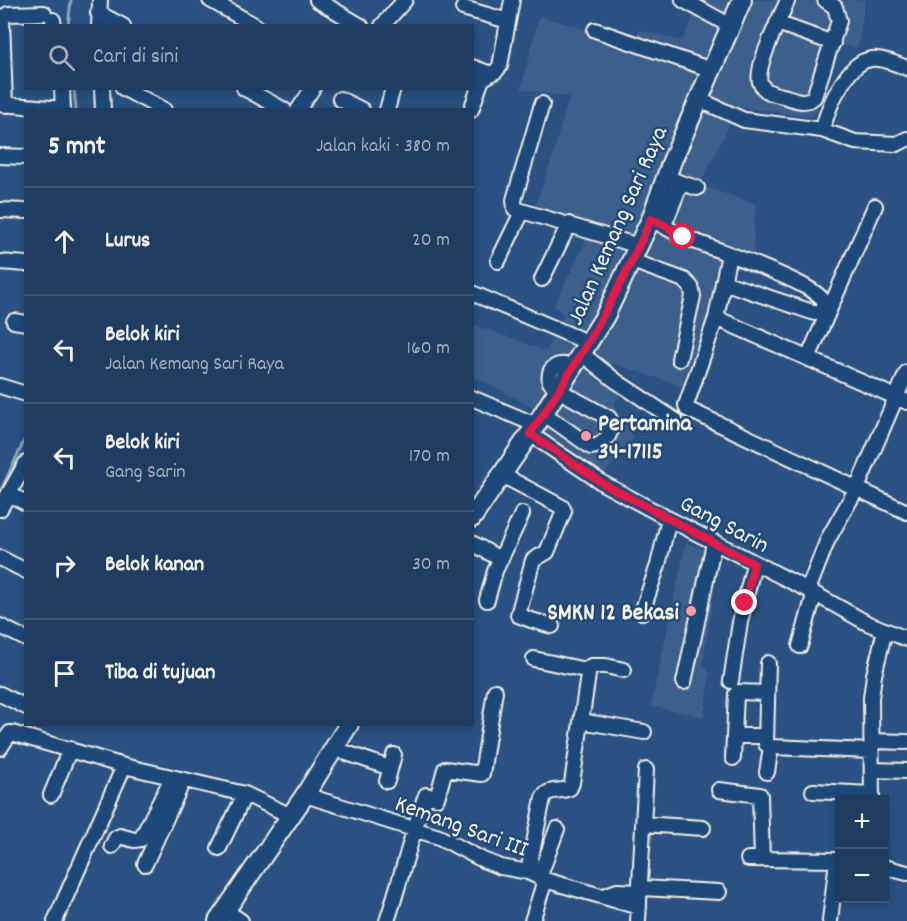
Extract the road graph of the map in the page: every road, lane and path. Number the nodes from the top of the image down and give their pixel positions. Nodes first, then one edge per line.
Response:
1 (210, 0) edge
2 (317, 0) edge
3 (405, 0) edge
4 (512, 0) edge
5 (683, 0) edge
6 (742, 0) edge
7 (825, 0) edge
8 (786, 1) edge
9 (463, 8) dead end
10 (99, 13) edge
11 (50, 20) edge
12 (508, 21) junction
13 (777, 23) junction
14 (119, 24) edge
15 (252, 24) edge
16 (358, 24) edge
17 (384, 24) edge
18 (730, 26) junction
19 (595, 30) dead end
20 (833, 43) junction
21 (474, 68) edge
22 (907, 68) edge
23 (712, 70) junction
24 (491, 74) junction
25 (62, 90) edge
26 (102, 90) edge
27 (127, 90) edge
28 (248, 90) edge
29 (312, 90) edge
30 (392, 90) edge
31 (340, 99) dead end
32 (700, 100) junction
33 (3, 104) edge
34 (542, 104) dead end
35 (51, 108) edge
36 (63, 108) edge
37 (103, 108) edge
38 (160, 108) edge
39 (280, 108) edge
40 (299, 108) edge
41 (358, 108) edge
42 (388, 108) edge
43 (472, 108) edge
44 (822, 130) junction
45 (907, 139) edge
46 (0, 156) edge
47 (24, 157) edge
48 (674, 180) junction
49 (697, 188) dead end
50 (875, 206) dead end
51 (0, 210) edge
52 (24, 211) edge
53 (522, 212) junction
54 (657, 222) junction
55 (570, 224) junction
56 (636, 254) junction
57 (729, 254) junction
58 (498, 261) dead end
59 (0, 262) edge
60 (24, 264) edge
61 (542, 279) dead end
62 (793, 280) junction
63 (723, 282) junction
64 (474, 294) edge
65 (783, 303) junction
66 (716, 318) junction
67 (582, 355) junction
68 (808, 358) junction
69 (679, 359) dead end
70 (907, 372) edge
71 (0, 386) edge
72 (558, 390) junction
73 (24, 393) edge
74 (474, 399) edge
75 (901, 399) edge
76 (675, 420) dead end
77 (536, 424) junction
78 (24, 467) edge
79 (502, 475) junction
80 (857, 488) junction
81 (9, 494) junction
82 (24, 502) edge
83 (0, 509) edge
84 (907, 512) edge
85 (522, 514) dead end
86 (474, 515) edge
87 (669, 519) junction
88 (714, 543) junction
89 (474, 544) edge
90 (0, 558) edge
91 (500, 559) junction
92 (754, 564) junction
93 (24, 570) edge
94 (811, 593) junction
95 (487, 600) dead end
96 (642, 612) dead end
97 (0, 626) edge
98 (552, 626) dead end
99 (885, 630) junction
100 (24, 638) edge
101 (907, 639) edge
102 (800, 646) dead end
103 (534, 659) dead end
104 (768, 663) dead end
105 (586, 670) junction
106 (624, 670) dead end
107 (731, 681) dead end
108 (684, 682) dead end
109 (495, 691) dead end
110 (766, 693) junction
111 (0, 694) edge
112 (24, 706) edge
113 (581, 722) junction
114 (348, 726) edge
115 (644, 732) dead end
116 (734, 736) junction
117 (768, 741) junction
118 (907, 742) edge
119 (872, 746) junction
120 (0, 748) edge
121 (70, 749) junction
122 (335, 749) junction
123 (733, 758) dead end
124 (124, 766) junction
125 (390, 768) dead end
126 (646, 770) dead end
127 (872, 770) junction
128 (907, 771) edge
129 (767, 772) dead end
130 (177, 780) junction
131 (719, 790) dead end
132 (813, 791) dead end
133 (245, 794) junction
134 (51, 795) dead end
135 (305, 795) junction
136 (852, 795) edge
137 (872, 795) edge
138 (291, 816) junction
139 (643, 824) junction
140 (414, 828) junction
141 (703, 828) dead end
142 (557, 829) dead end
143 (112, 846) dead end
144 (219, 848) dead end
145 (835, 860) edge
146 (146, 864) dead end
147 (889, 868) edge
148 (907, 873) edge
149 (538, 877) junction
150 (835, 883) edge
151 (641, 890) junction
152 (719, 892) dead end
153 (604, 896) junction
154 (639, 914) edge
155 (228, 918) edge
156 (55, 921) edge
157 (387, 921) edge
158 (532, 921) edge
159 (830, 921) edge

1 - 15 street
2 - 16 street
3 - 17 street
4 - 12 street
5 - 18 street
6 - 18 main road, Jalan Kemang Sari Raya
7 - 20 street
8 - 13 street
9 - 12 street
10 - 14 street
11 - 33 street
12 - 24 street
13 - 20 street
13 - 20 street
18 - 23 main road, Jalan Kemang Sari Raya
19 - 23 street
21 - 24 street
22 - 44 street
23 - 32 main road, Jalan Kemang Sari Raya
24 - 43 street
25 - 36 street
26 - 37 street
27 - 38 street
28 - 39 street
29 - 40 street
30 - 42 street
31 - 41 street
32 - 44 street
32 - 48 main road, Jalan Kemang Sari Raya
33 - 35 street
34 - 53 street
44 - 45 street
46 - 47 street
48 - 49 street
48 - 54 main road, Jalan Kemang Sari Raya
50 - 68 street
51 - 52 street
53 - 55 street
53 - 58 street
54 - 56 main road, Jalan Kemang Sari Raya
54 - 57 street
55 - 56 street
55 - 61 street
56 - 67 main road, Jalan Kemang Sari Raya
56 - 69 street
57 - 62 street
57 - 63 street
59 - 60 street
62 - 65 street
62 - 65 street
63 - 65 street
63 - 66 street
64 - 67 street
66 - 68 street
66 - 80 street
67 - 72 main road, Jalan Kemang Sari Raya
67 - 76 street
68 - 75 street
70 - 75 street
71 - 73 street
72 - 77 main road, Jalan Kemang Sari Raya
72 - 77 street
74 - 77 street
75 - 80 street
77 - 79 main road, Jalan Kemang Sari Raya
77 - 87 street, Gang Sarin
78 - 81 street
79 - 86 main road, Jalan Kemang Sari Raya
79 - 98 street
80 - 84 street
80 - 94 street
81 - 82 street
81 - 83 street
85 - 91 street
87 - 88 street, Gang Sarin
87 - 96 street
88 - 92 street, Gang Sarin
88 - 108 street
89 - 91 street
90 - 93 street
91 - 95 street
92 - 94 street, Gang Sarin
92 - 107 street
94 - 99 street, Gang Sarin
94 - 102 street
97 - 100 street
99 - 101 street, Gang Sarin
99 - 119 street
103 - 105 street
104 - 110 street
105 - 106 street
105 - 113 street
109 - 140 street
110 - 116 street
110 - 117 street
111 - 112 street
113 - 115 street
113 - 149 street
114 - 122 main road
116 - 117 street
116 - 123 street
117 - 119 street
117 - 129 street
118 - 119 street
119 - 127 street
120 - 121 street
121 - 124 street
121 - 134 street
122 - 125 street
122 - 135 main road
124 - 130 street
124 - 156 street
126 - 139 street
127 - 128 street
127 - 137 street
130 - 133 street
130 - 143 street
130 - 146 street
131 - 145 street
132 - 136 street
133 - 138 street
133 - 144 street
135 - 138 main road
135 - 140 street, Kemang Sari III
138 - 155 main road
139 - 141 street
139 - 151 street
140 - 149 street, Kemang Sari III
140 - 157 street
142 - 149 street
147 - 148 street
149 - 153 street, Kemang Sari III
149 - 158 street
150 - 159 street
151 - 152 street, Kemang Sari III
151 - 153 street, Kemang Sari III
151 - 154 street
153 - 154 street, Kemang Sari III

